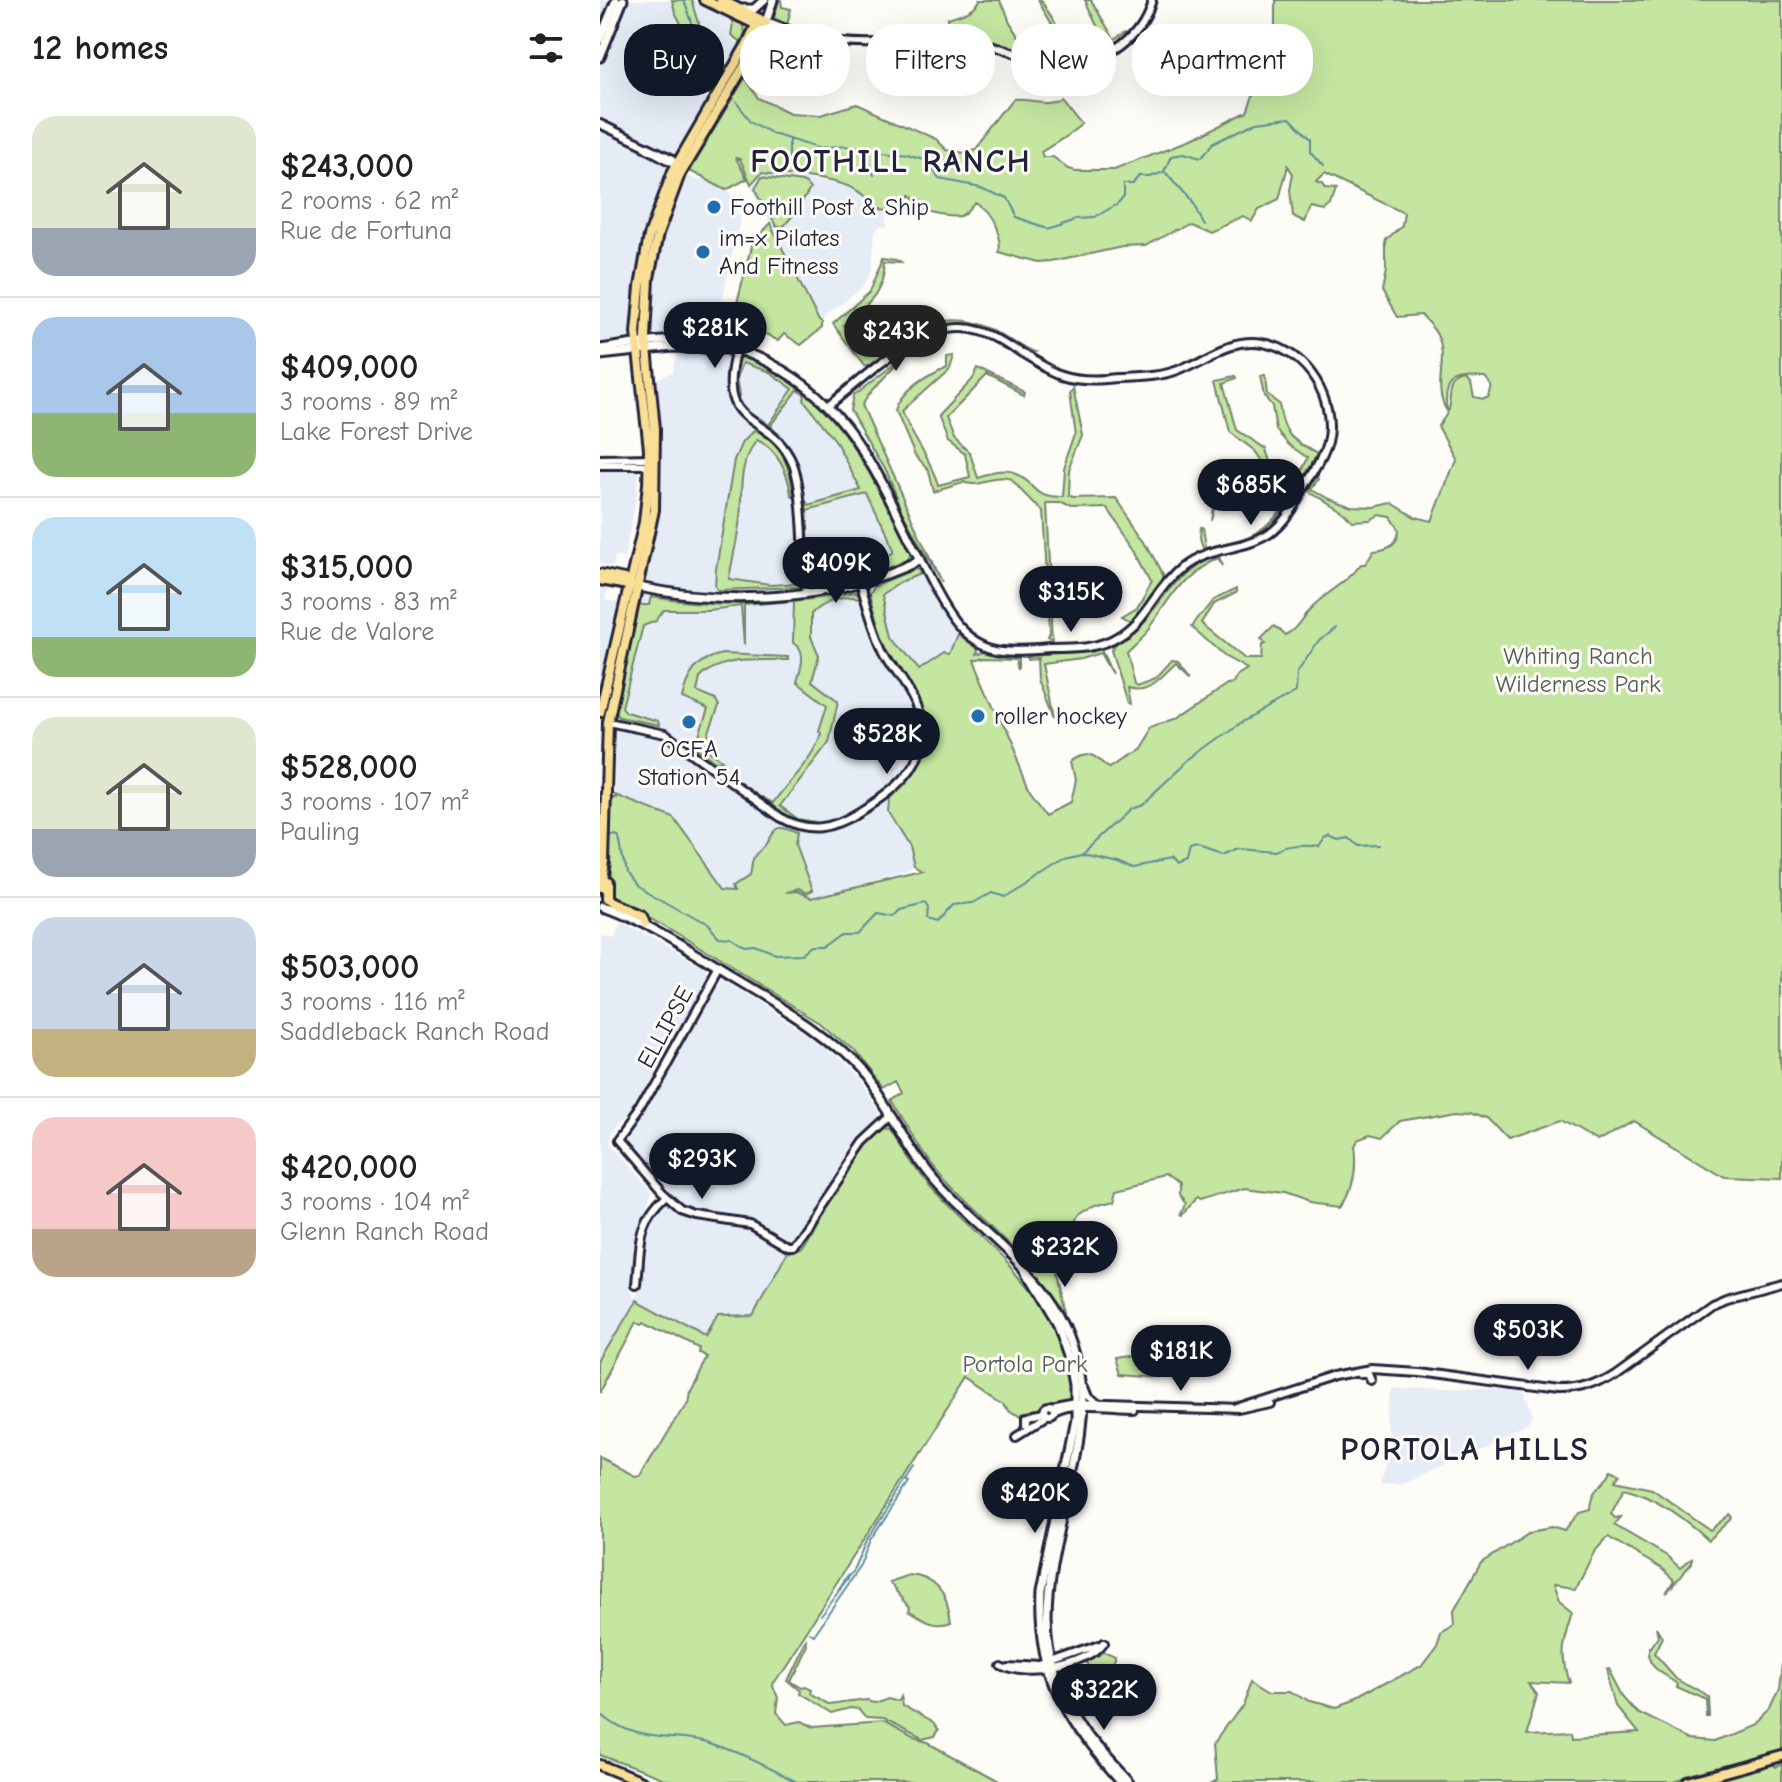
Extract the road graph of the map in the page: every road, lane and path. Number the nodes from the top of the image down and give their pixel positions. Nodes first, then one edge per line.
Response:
1 (616, 0) edge
2 (623, 0) edge
3 (705, 0) edge
4 (721, 0) edge
5 (765, 0) edge
6 (773, 0) edge
7 (1151, 3) edge
8 (739, 9) junction
9 (728, 12) junction
10 (762, 23) junction
11 (742, 24) edge
12 (766, 24) edge
13 (600, 39) edge
14 (850, 40) edge
15 (740, 55) edge
16 (600, 57) edge
17 (740, 69) edge
18 (600, 124) edge
19 (680, 166) junction
20 (705, 331) dead end
21 (701, 341) junction
22 (712, 342) junction
23 (642, 346) junction
24 (731, 349) junction
25 (600, 352) edge
26 (829, 405) junction
27 (652, 461) junction
28 (600, 462) edge
29 (920, 560) junction
30 (600, 577) edge
31 (861, 584) junction
32 (633, 586) junction
33 (806, 593) junction
34 (600, 712) edge
35 (604, 722) edge
36 (604, 862) junction
37 (600, 888) edge
38 (600, 907) edge
39 (643, 924) junction
40 (718, 969) junction
41 (892, 1116) junction
42 (667, 1198) junction
43 (1026, 1270) junction
44 (1782, 1283) edge
45 (637, 1284) dead end
46 (1078, 1362) junction
47 (1349, 1373) junction
48 (1372, 1381) dead end
49 (1328, 1382) junction
50 (1099, 1405) junction
51 (1079, 1406) junction
52 (1150, 1408) junction
53 (1235, 1408) junction
54 (1028, 1424) dead end
55 (1049, 1666) junction
56 (1782, 1756) edge
57 (600, 1765) edge
58 (641, 1782) edge
59 (1120, 1782) edge
60 (1128, 1782) edge
61 (1688, 1782) edge

1 - 13 main road
2 - 16 main road
3 - 9 main road
4 - 8 main road
5 - 8 main road
5 - 10 main road
6 - 10 main road
7 - 14 street
8 - 10 main road
9 - 10 main road
9 - 11 main road
10 - 12 street
15 - 19 main road
17 - 19 main road
18 - 19 street
19 - 23 main road
20 - 22 main road
21 - 22 main road
21 - 23 main road
21 - 24 main road
22 - 24 main road
23 - 24 main road
23 - 25 main road
23 - 27 main road
24 - 26 main road
24 - 33 street
26 - 29 main road
26 - 29 street
27 - 28 street
27 - 32 main road
29 - 31 main road
30 - 32 main road
31 - 33 main road
31 - 35 street
32 - 33 main road
32 - 34 main road
32 - 35 main road
35 - 36 main road
36 - 37 main road
36 - 39 main road
38 - 39 main road
39 - 40 main road
40 - 41 main road
40 - 42 street, ELLIPSE
41 - 42 street
41 - 43 main road
42 - 45 street
43 - 46 main road
43 - 51 main road
44 - 47 street
46 - 50 street
46 - 51 main road
47 - 49 street
47 - 53 street
48 - 49 street
49 - 53 street
50 - 51 street
50 - 52 street
51 - 52 street
51 - 54 street
51 - 55 main road
52 - 53 street
55 - 55 street
55 - 55 street
55 - 59 main road
55 - 60 main road
56 - 61 main road
57 - 58 main road

